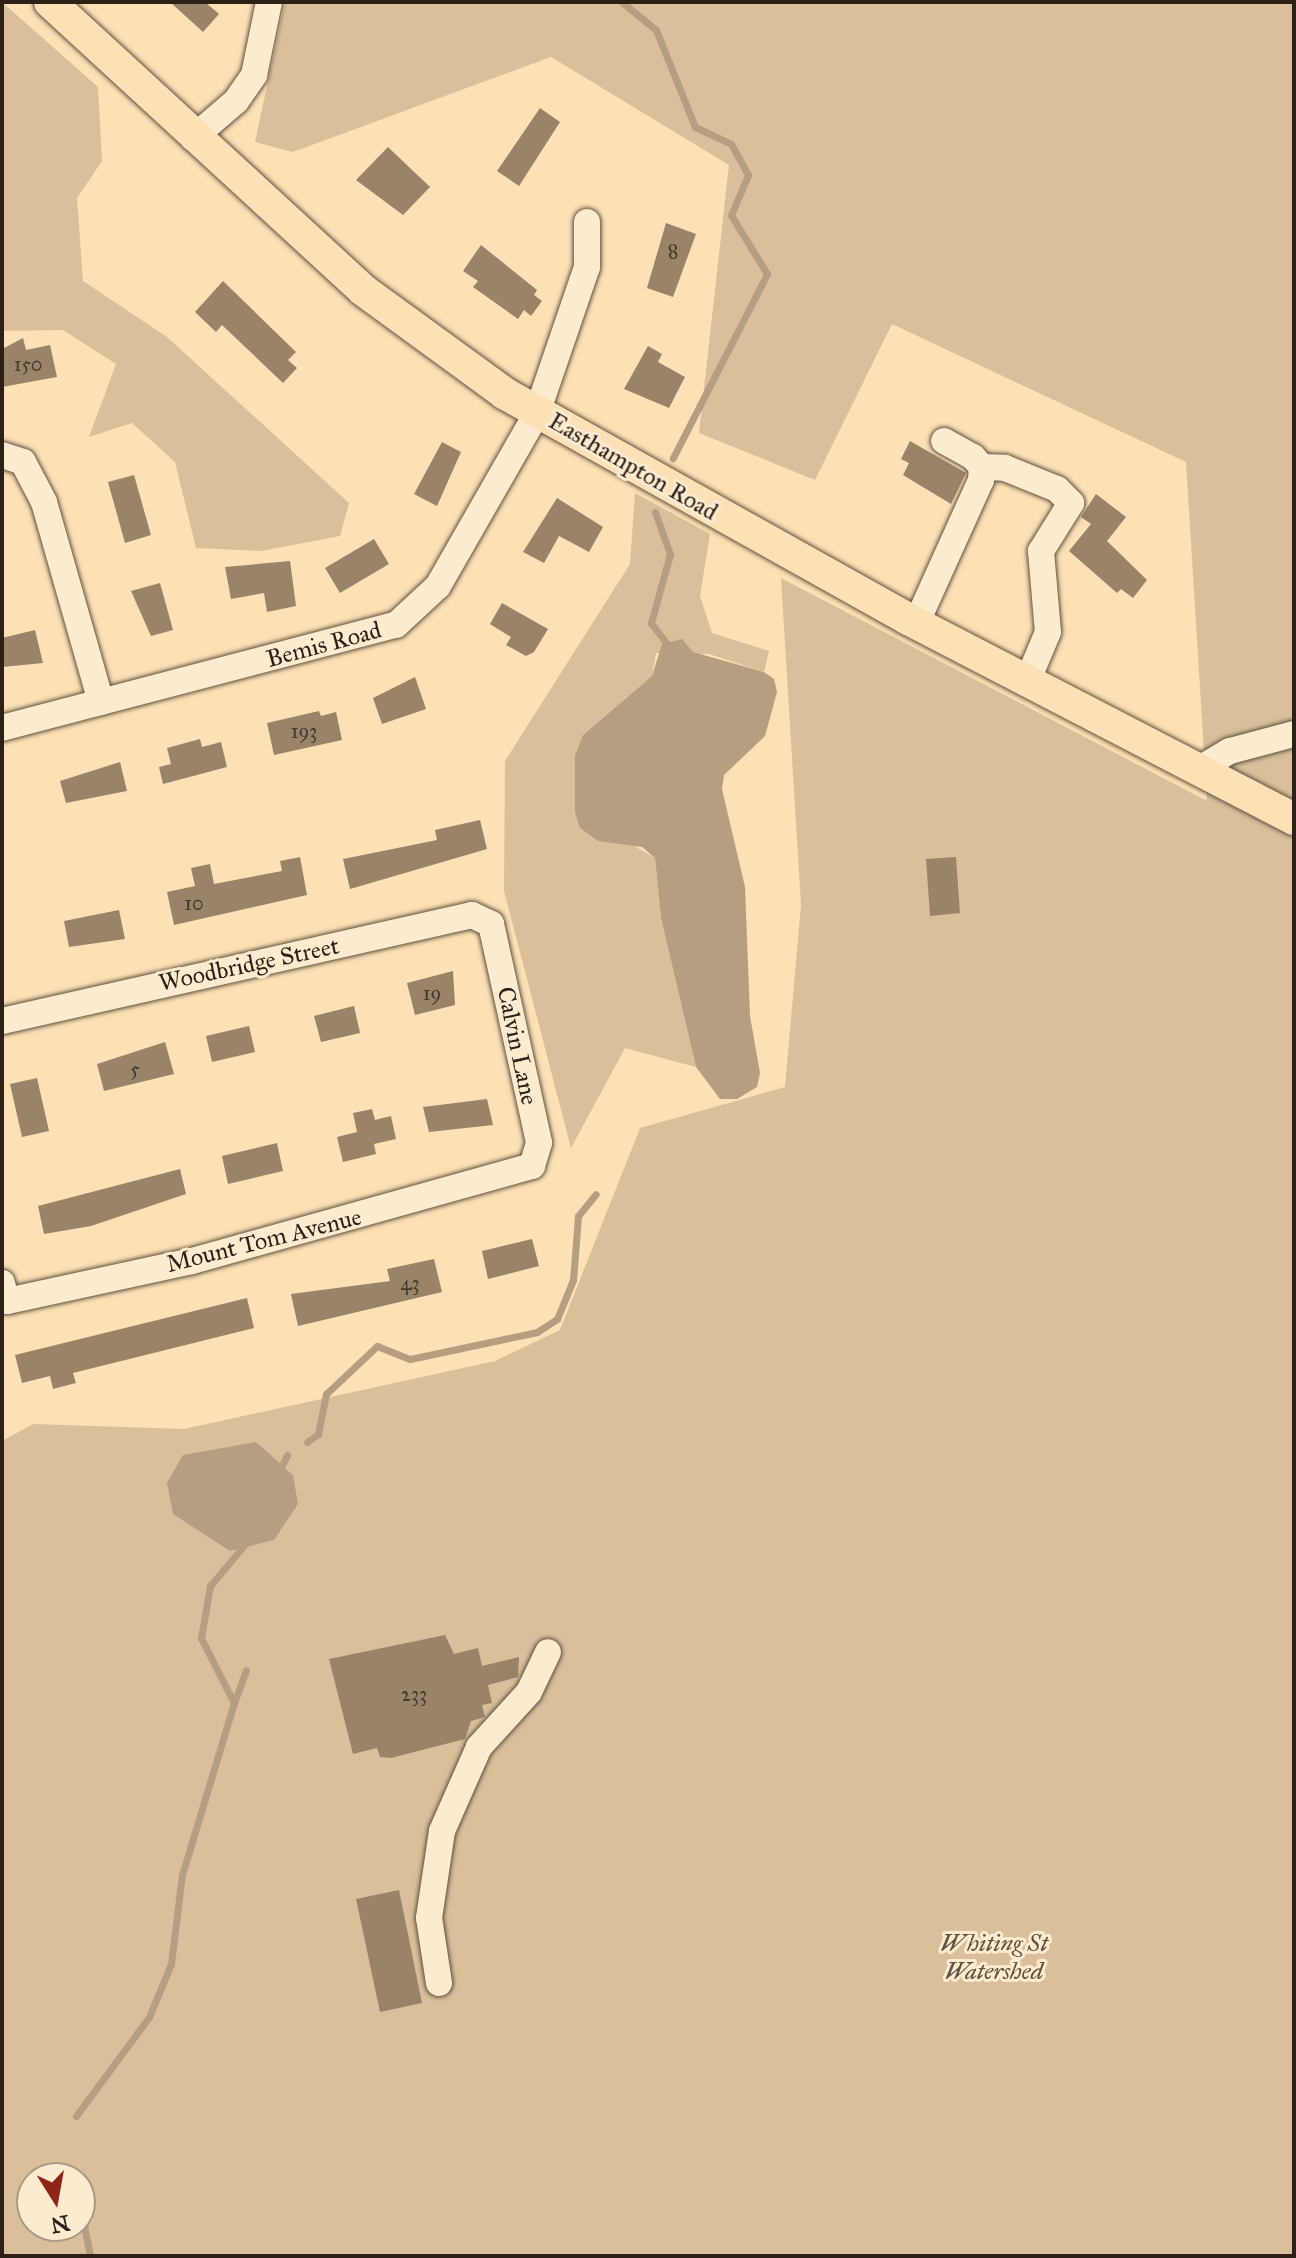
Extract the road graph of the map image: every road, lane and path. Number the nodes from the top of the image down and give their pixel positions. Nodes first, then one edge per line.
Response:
1 (50, 2) edge
2 (269, 2) edge
3 (193, 138) junction
4 (587, 222) dead end
5 (537, 413) junction
6 (944, 441) dead end
7 (2, 455) edge
8 (982, 467) junction
9 (916, 624) junction
10 (1027, 682) junction
11 (101, 702) junction
12 (2, 728) edge
13 (1294, 734) edge
14 (1198, 770) junction
15 (1294, 819) edge
16 (492, 929) joint
17 (2, 1021) edge
18 (533, 1162) joint
19 (2, 1283) edge
20 (548, 1652) dead end
21 (439, 1983) dead end

1 - 3 main road, Easthampton Road
2 - 3 street
3 - 5 main road, Easthampton Road
4 - 5 street, Bemis Road
5 - 9 main road, Easthampton Road
5 - 11 street, Bemis Road
6 - 8 street
7 - 11 street
8 - 9 street
8 - 10 street
9 - 10 main road, Easthampton Road
10 - 14 main road, Easthampton Road
11 - 12 street, Bemis Road
13 - 14 street
14 - 15 main road, Easthampton Road
16 - 17 street, Woodbridge Street
16 - 18 street, Calvin Lane
18 - 19 street, Mount Tom Avenue
20 - 21 street

